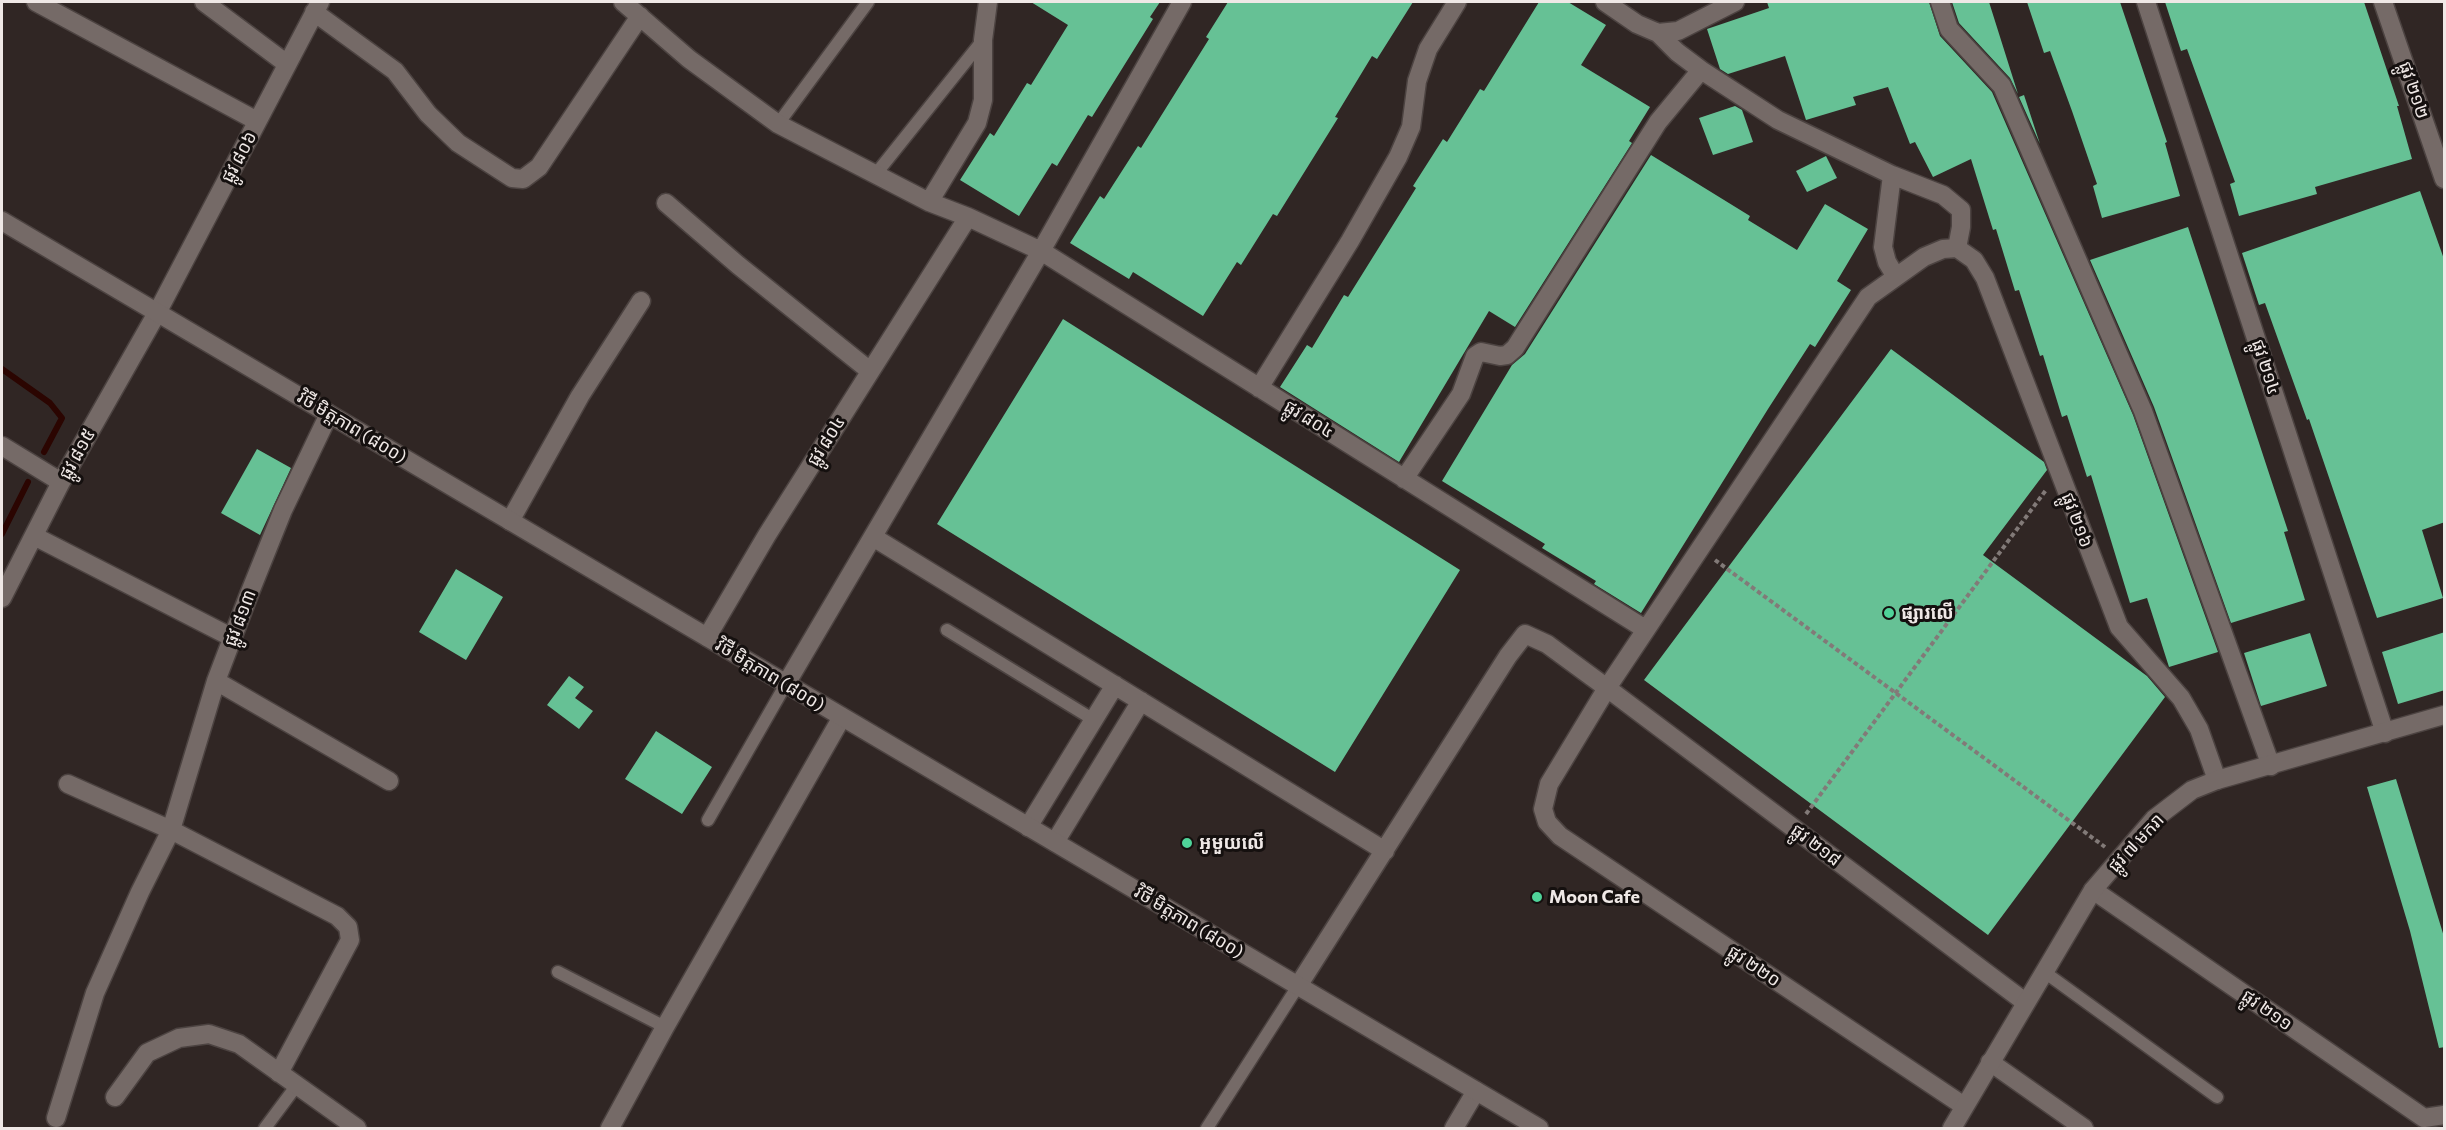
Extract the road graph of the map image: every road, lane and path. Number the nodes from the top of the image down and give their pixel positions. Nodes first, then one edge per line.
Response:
1 (36, 2) edge
2 (204, 2) edge
3 (623, 2) edge
4 (868, 2) edge
5 (988, 2) edge
6 (1182, 2) edge
7 (1456, 2) edge
8 (1605, 2) edge
9 (1735, 2) edge
10 (1940, 2) edge
11 (2146, 2) edge
12 (2383, 2) edge
13 (317, 7) edge
14 (640, 16) junction
15 (1658, 33) junction
16 (983, 40) junction
17 (287, 64) junction
18 (1701, 70) junction
19 (257, 121) junction
20 (777, 124) junction
21 (875, 175) junction
22 (1892, 175) junction
23 (2445, 179) edge
24 (929, 202) junction
25 (666, 203) dead end
26 (968, 217) junction
27 (2, 221) edge
28 (1957, 248) junction
29 (1041, 251) junction
30 (1896, 277) junction
31 (641, 302) dead end
32 (157, 313) junction
33 (870, 371) junction
34 (1259, 388) junction
35 (329, 414) junction
36 (2, 446) edge
37 (2059, 472) junction
38 (1404, 479) junction
39 (61, 482) junction
40 (510, 521) junction
41 (34, 536) junction
42 (873, 537) junction
43 (1700, 548) junction
44 (2, 598) edge
45 (1645, 629) junction
46 (947, 630) dead end
47 (707, 637) junction
48 (233, 638) junction
49 (216, 681) junction
50 (786, 684) junction
51 (1115, 685) junction
52 (1607, 688) junction
53 (1896, 693) junction
54 (1141, 701) junction
55 (2445, 715) edge
56 (842, 717) junction
57 (1094, 720) junction
58 (2385, 733) junction
59 (2271, 766) junction
60 (2217, 780) junction
61 (389, 781) dead end
62 (68, 784) dead end
63 (708, 820) dead end
64 (1028, 826) junction
65 (1795, 829) junction
66 (171, 830) junction
67 (1054, 842) junction
68 (1385, 851) junction
69 (2121, 858) junction
70 (2093, 890) junction
71 (2043, 971) junction
72 (558, 972) dead end
73 (1298, 986) junction
74 (2025, 1002) junction
75 (665, 1027) junction
76 (1990, 1062) junction
77 (279, 1073) junction
78 (297, 1085) junction
79 (1476, 1091) junction
80 (2217, 1097) dead end
81 (115, 1098) dead end
82 (1964, 1106) junction
83 (2445, 1115) edge
84 (56, 1118) dead end
85 (2420, 1123) edge
86 (265, 1128) edge
87 (357, 1128) edge
88 (610, 1128) edge
89 (1207, 1128) edge
90 (1454, 1128) edge
91 (1539, 1128) edge
92 (1952, 1128) edge
93 (2084, 1128) edge

1 - 19 street
2 - 17 street
3 - 14 street, ផ្លូវ ៨០៤
4 - 20 lane
5 - 16 street
6 - 29 street
7 - 34 street
8 - 15 street
9 - 15 street
10 - 59 street
11 - 58 street, ផ្លូវ ២១៤
12 - 23 street, ផ្លូវ ២១២
13 - 14 street
13 - 17 street, ផ្លូវ ៨០៦
14 - 20 street, ផ្លូវ ៨០៤
15 - 18 street
16 - 21 lane
16 - 24 street
17 - 19 street, ផ្លូវ ៨០៦
18 - 22 street
18 - 38 street
19 - 32 street, ផ្លូវ ៨០៦
20 - 21 street, ផ្លូវ ៨០៤
21 - 24 street, ផ្លូវ ៨០៤
22 - 28 street
22 - 30 street
24 - 26 street, ផ្លូវ ៨០៤
25 - 33 street
26 - 29 street, ផ្លូវ ៨០៤
26 - 33 street, ផ្លូវ ៨០៤
27 - 32 street, វិថី មិត្តភាព (៨០០)
28 - 30 street
28 - 37 street, ផ្លូវ ២១៦
29 - 34 street, ផ្លូវ ៨០៤
29 - 42 street
30 - 43 street
31 - 40 street
32 - 35 street, វិថី មិត្តភាព (៨០០)
32 - 39 street, ផ្លូវ ៨១៥
33 - 47 street, ផ្លូវ ៨០៤
34 - 38 street, ផ្លូវ ៨០៤
35 - 40 street, វិថី មិត្តភាព (៨០០)
35 - 48 street, ផ្លូវ ៨១៣
36 - 39 street
37 - 53 path
37 - 60 street, ផ្លូវ ២១៦
38 - 45 street, ផ្លូវ ៨០៤
39 - 41 street, ផ្លូវ ៨១៥
40 - 47 street, វិថី មិត្តភាព (៨០០)
41 - 44 street, ផ្លូវ ៨១៥
41 - 48 street
42 - 50 street
42 - 51 street
43 - 45 street
43 - 53 path
45 - 52 street
46 - 57 lane
47 - 50 street, វិថី មិត្តភាព (៨០០)
48 - 49 street, ផ្លូវ ៨១៣
49 - 61 street
49 - 66 street, ផ្លូវ ៨១៣
50 - 56 street, វិថី មិត្តភាព (៨០០)
50 - 63 lane
51 - 54 street
51 - 57 street
52 - 65 street, ផ្លូវ ២១៨
52 - 68 street, ផ្លូវ ២១៨
52 - 82 street, ផ្លូវ ២២០
53 - 65 path
53 - 69 path
54 - 67 street
54 - 68 street
55 - 58 street, ផ្លូវ ៧ មករា
56 - 64 street, វិថី មិត្តភាព (៨០០)
56 - 75 street
57 - 64 street
58 - 59 street, ផ្លូវ ៧ មករា
59 - 60 street, ផ្លូវ ៧ មករា
60 - 69 street, ផ្លូវ ៧ មករា
62 - 66 street
64 - 67 street, វិថី មិត្តភាព (៨០០)
65 - 74 street, ផ្លូវ ២១៨
66 - 77 street
66 - 84 street, ផ្លូវ ៨១៣
67 - 73 street, វិថី មិត្តភាព (៨០០)
68 - 73 street
69 - 70 street, ផ្លូវ ៧ មករា
70 - 71 street, ផ្លូវ ៧ មករា
70 - 85 street, ផ្លូវ ២១១
71 - 74 street, ផ្លូវ ៧ មករា
71 - 80 lane
72 - 75 lane
73 - 79 street, វិថី មិត្តភាព (៨០០)
73 - 89 lane
74 - 76 street, ផ្លូវ ៧ មករា
75 - 88 street
76 - 82 street, ផ្លូវ ៧ មករា
76 - 93 street
77 - 78 street
77 - 81 street
78 - 86 lane
78 - 87 street
79 - 90 street
79 - 91 street, វិថី មិត្តភាព (៨០០)
82 - 92 street, ផ្លូវ ៧ មករា
83 - 85 street, ផ្លូវ ២១១

